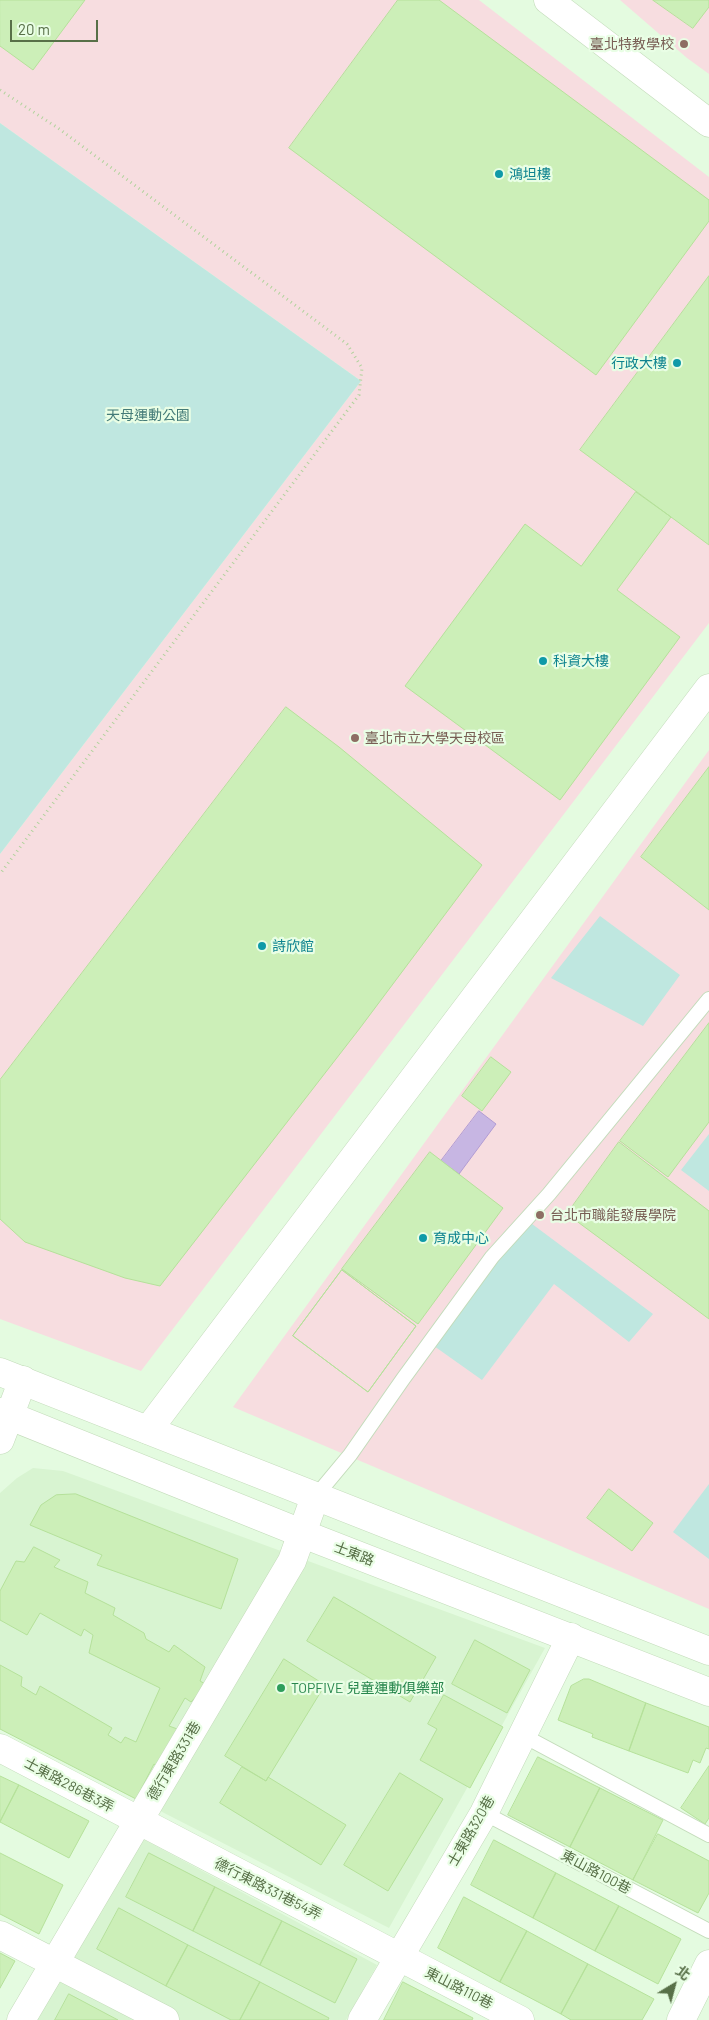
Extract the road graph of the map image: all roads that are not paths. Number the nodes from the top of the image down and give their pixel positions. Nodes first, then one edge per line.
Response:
1 (548, 0) edge
2 (709, 123) edge
3 (709, 688) edge
4 (709, 999) edge
5 (12, 1376) edge
6 (3, 1423) edge
7 (148, 1430) junction
8 (315, 1497) junction
9 (302, 1533) junction
10 (570, 1637) junction
11 (709, 1651) edge
12 (709, 1692) edge
13 (522, 1735) junction
14 (0, 1748) edge
15 (484, 1813) junction
16 (138, 1822) junction
17 (709, 1835) edge
18 (709, 1931) edge
19 (0, 1935) edge
20 (398, 1956) junction
21 (56, 1964) junction
22 (709, 1964) edge
23 (21, 2020) edge
24 (165, 2020) edge
25 (362, 2020) edge
26 (520, 2020) edge
27 (681, 2020) edge

1 - 2 street
3 - 7 street
4 - 8 lane
5 - 6 street
5 - 7 street
6 - 9 street, 士東路
7 - 8 street
8 - 9 street, 德行東路331巷
8 - 11 street
9 - 10 street, 士東路
9 - 16 street, 德行東路331巷
10 - 12 street, 士東路
10 - 13 street, 士東路320巷
13 - 15 street, 士東路320巷
13 - 17 lane
14 - 16 street, 士東路286巷3弄
15 - 18 lane, 東山路100巷
15 - 20 street, 士東路320巷
16 - 20 street, 德行東路331巷54弄
16 - 21 street, 德行東路331巷
19 - 21 street
20 - 25 street, 士東路320巷
20 - 26 street, 東山路110巷
21 - 23 street, 德行東路331巷
21 - 24 street
22 - 27 street

